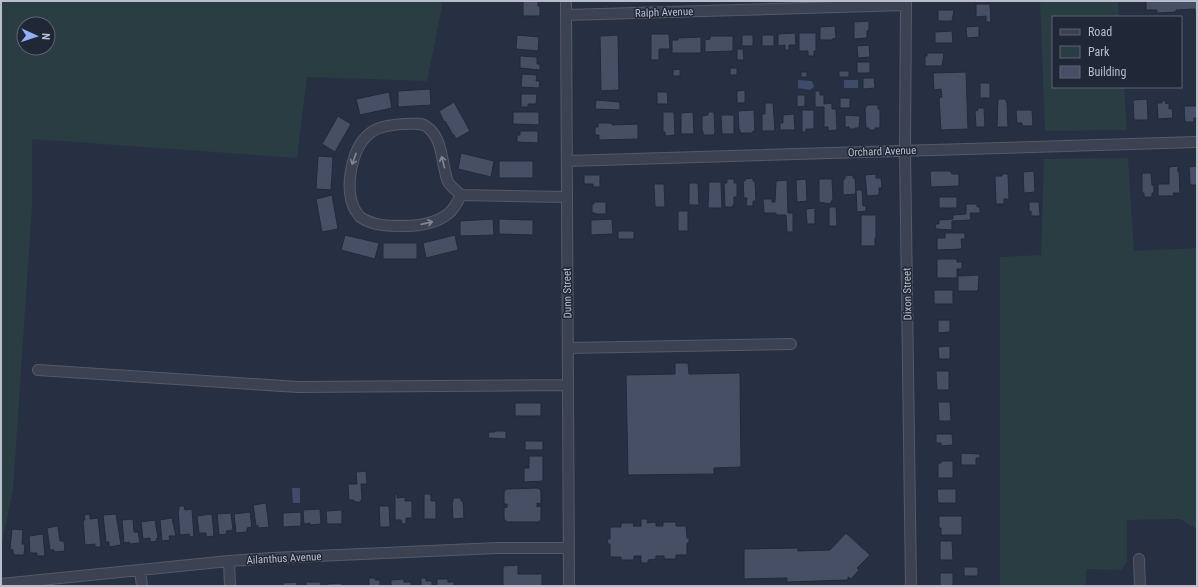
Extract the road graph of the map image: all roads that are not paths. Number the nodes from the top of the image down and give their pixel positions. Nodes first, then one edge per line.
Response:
1 (566, 1) edge
2 (906, 3) edge
3 (566, 15) junction
4 (1197, 142) edge
5 (905, 150) junction
6 (567, 161) junction
7 (461, 195) junction
8 (566, 197) junction
9 (791, 344) dead end
10 (568, 348) junction
11 (38, 370) dead end
12 (567, 385) junction
13 (569, 548) junction
14 (1139, 559) dead end
15 (229, 561) junction
16 (140, 570) junction
17 (56, 582) edge
18 (1, 584) edge
19 (142, 586) edge
20 (230, 586) edge
21 (569, 586) edge
22 (911, 586) edge
23 (1140, 586) edge

1 - 3 street, Dunn Street
2 - 3 street, Ralph Avenue
2 - 5 street, Dixon Street
3 - 6 street, Dunn Street
4 - 5 street, Orchard Avenue
5 - 6 street, Orchard Avenue
5 - 22 street, Dixon Street
6 - 8 street, Dunn Street
7 -> 7 street
7 - 8 street
8 - 10 street, Dunn Street
9 - 10 street
10 - 12 street, Dunn Street
11 - 12 street
12 - 13 street, Dunn Street
13 - 15 street, Ailanthus Avenue
13 - 21 street, Dunn Street
14 - 23 street
15 - 16 street, Ailanthus Avenue
15 - 20 street
16 - 17 street, Ailanthus Avenue
16 - 19 street
17 - 18 street, Ailanthus Avenue

